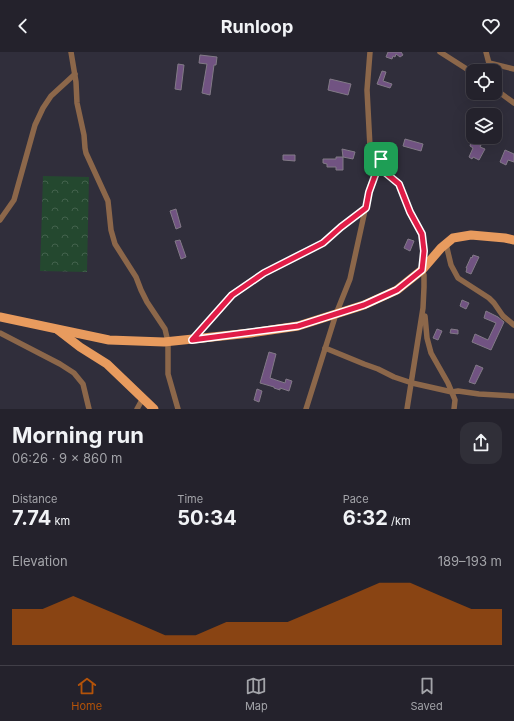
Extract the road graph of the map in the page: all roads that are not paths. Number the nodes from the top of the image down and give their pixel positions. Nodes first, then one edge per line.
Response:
1 (71, 52) edge
2 (370, 52) edge
3 (440, 52) edge
4 (486, 52) edge
5 (489, 63) joint
6 (466, 69) edge
7 (514, 69) edge
8 (75, 74) junction
9 (502, 94) edge
10 (514, 103) edge
11 (381, 159) junction
12 (0, 220) edge
13 (514, 240) edge
14 (446, 244) junction
15 (422, 270) junction
16 (423, 308) junction
17 (336, 314) junction
18 (0, 317) edge
19 (514, 325) edge
20 (56, 329) junction
21 (0, 333) edge
22 (168, 342) junction
23 (325, 348) junction
24 (412, 383) junction
25 (452, 392) junction
26 (514, 396) edge
27 (143, 398) junction
28 (89, 409) edge
29 (137, 409) edge
30 (154, 409) edge
31 (178, 409) edge
32 (306, 409) edge
33 (407, 409) edge
34 (454, 409) edge

1 - 8 street
2 - 11 street
3 - 6 street
4 - 5 street
5 - 7 street
8 - 12 street
8 - 22 street
9 - 10 street
11 - 15 street
11 - 17 street
13 - 14 main road
14 - 15 main road
14 - 19 street
15 - 16 street
15 - 17 main road
16 - 24 street
16 - 25 street
17 - 22 main road
17 - 23 street
18 - 20 main road
20 - 22 main road
20 - 27 main road
21 - 28 street
22 - 31 street
23 - 24 street
23 - 32 street
24 - 25 street
24 - 33 street
25 - 26 street
25 - 34 street
27 - 29 street
27 - 30 main road

